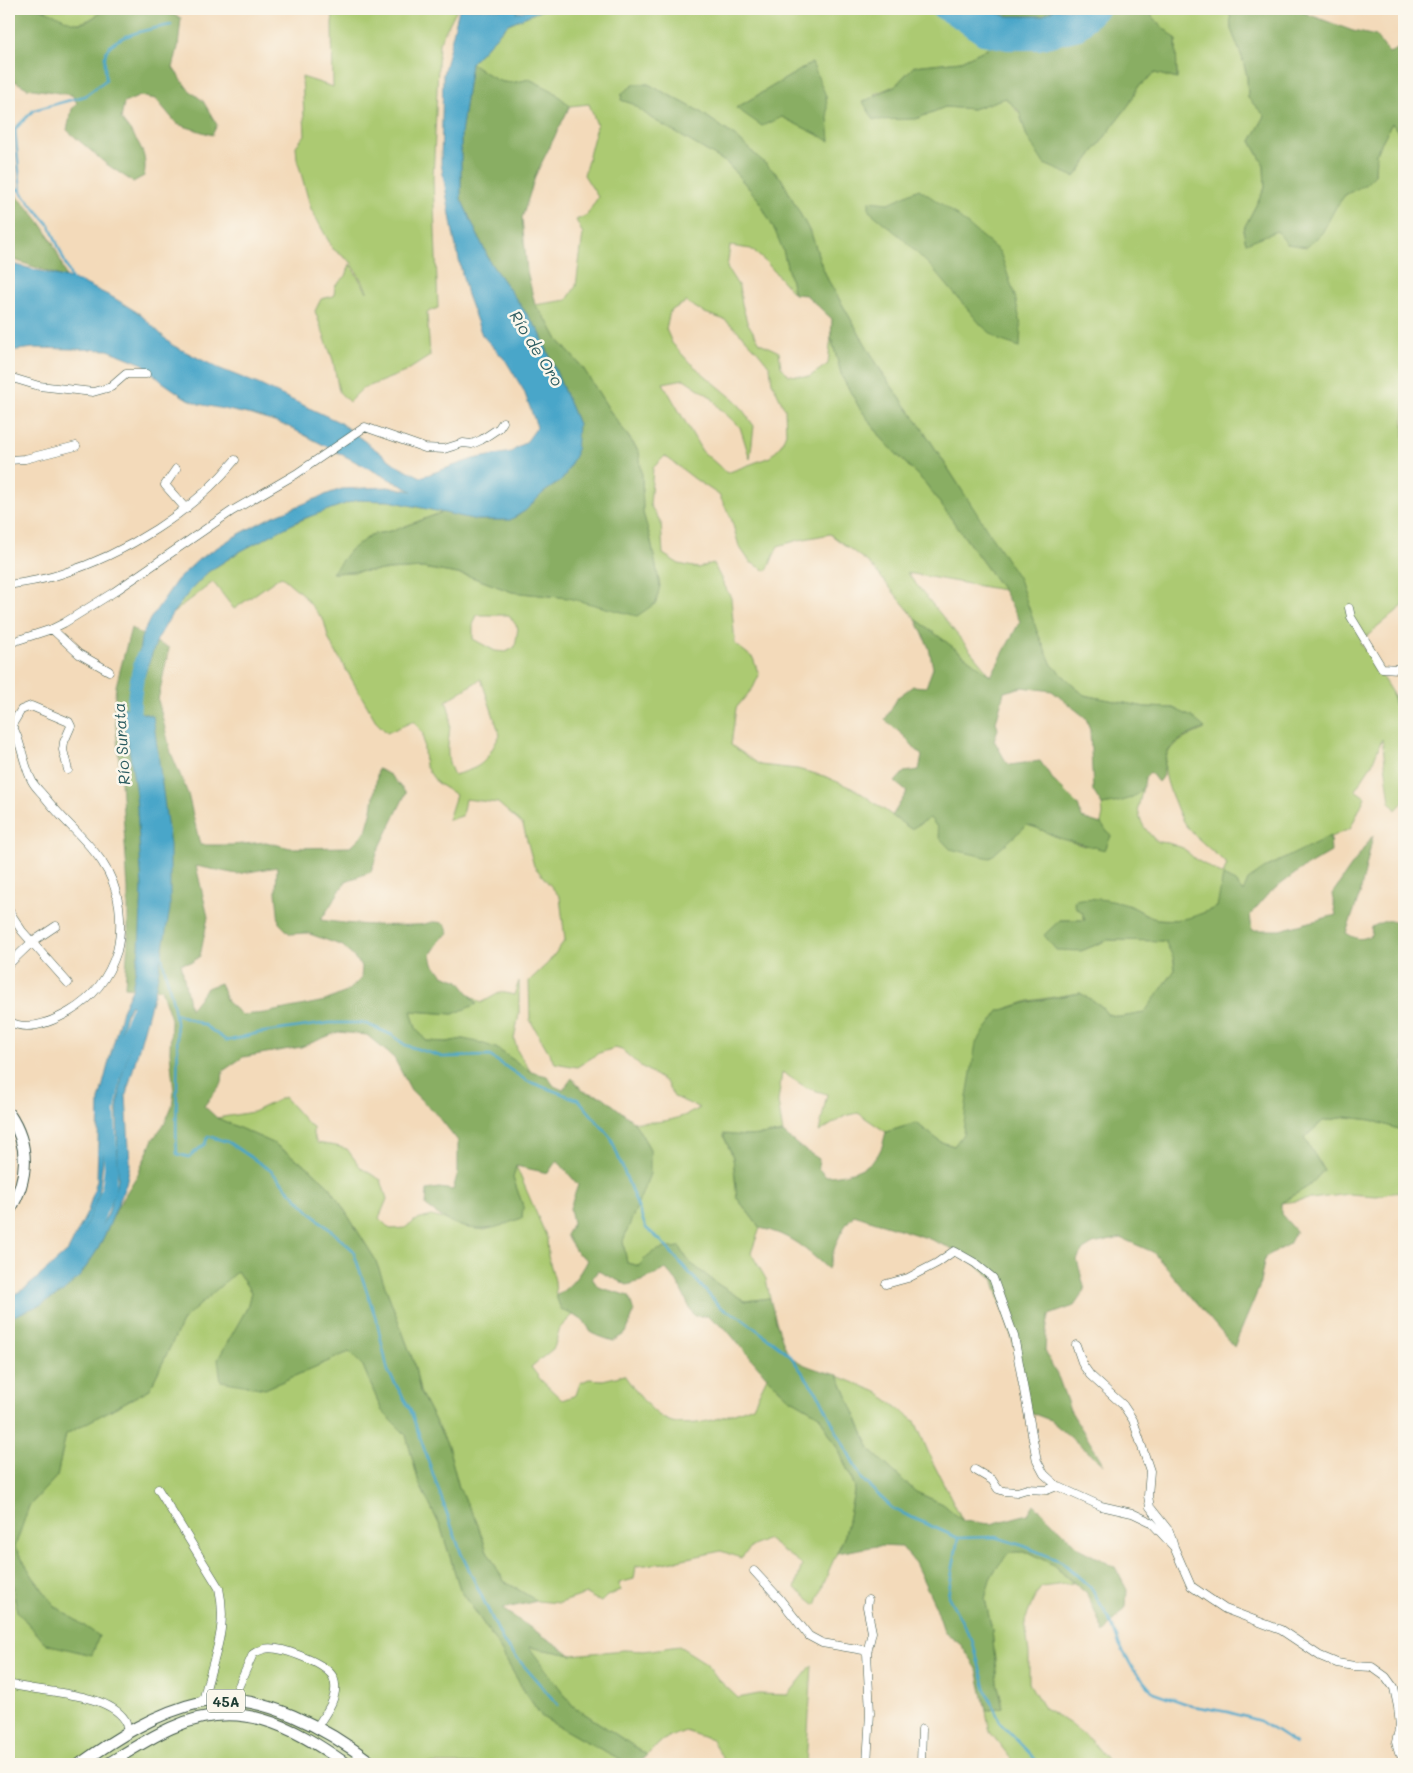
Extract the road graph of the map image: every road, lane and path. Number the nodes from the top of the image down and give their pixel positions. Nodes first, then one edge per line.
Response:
1 (146, 374) dead end
2 (9, 377) edge
3 (503, 422) dead end
4 (76, 446) dead end
5 (9, 460) edge
6 (236, 460) dead end
7 (176, 470) dead end
8 (186, 509) junction
9 (9, 585) edge
10 (1349, 608) dead end
11 (52, 629) junction
12 (9, 643) edge
13 (1404, 670) edge
14 (109, 671) dead end
15 (10, 724) edge
16 (68, 770) dead end
17 (9, 911) edge
18 (56, 926) dead end
19 (32, 942) junction
20 (9, 964) edge
21 (68, 983) dead end
22 (9, 1020) edge
23 (9, 1114) edge
24 (9, 1211) edge
25 (886, 1284) dead end
26 (1076, 1345) dead end
27 (976, 1470) dead end
28 (1057, 1486) junction
29 (158, 1488) dead end
30 (1174, 1547) junction
31 (754, 1572) dead end
32 (868, 1600) dead end
33 (867, 1653) junction
34 (9, 1684) edge
35 (232, 1701) junction
36 (203, 1702) junction
37 (317, 1727) junction
38 (922, 1729) dead end
39 (128, 1731) junction
40 (1404, 1759) edge
41 (80, 1764) edge
42 (108, 1764) edge
43 (346, 1764) edge
44 (373, 1764) edge
45 (867, 1764) edge
46 (922, 1764) edge

1 - 2 street
3 - 11 street
4 - 5 street
6 - 8 street
7 - 8 street
8 - 9 street
10 - 13 street
11 - 12 street
11 - 14 street
15 - 16 street
15 - 22 street
17 - 19 street
18 - 19 street
19 - 20 street
19 - 21 street
23 - 24 highway
25 - 28 street
26 - 30 street
27 - 28 street
28 - 30 street
29 - 36 street
30 - 40 street
31 - 33 street
32 - 33 street
33 - 45 street
34 - 39 street
35 - 36 highway, 45A
35 - 37 highway, 45A
35 - 37 street
36 - 39 highway, 45A
37 - 44 highway, 45A
38 - 46 street
39 - 41 highway, 45A
42 - 43 highway, 45A

